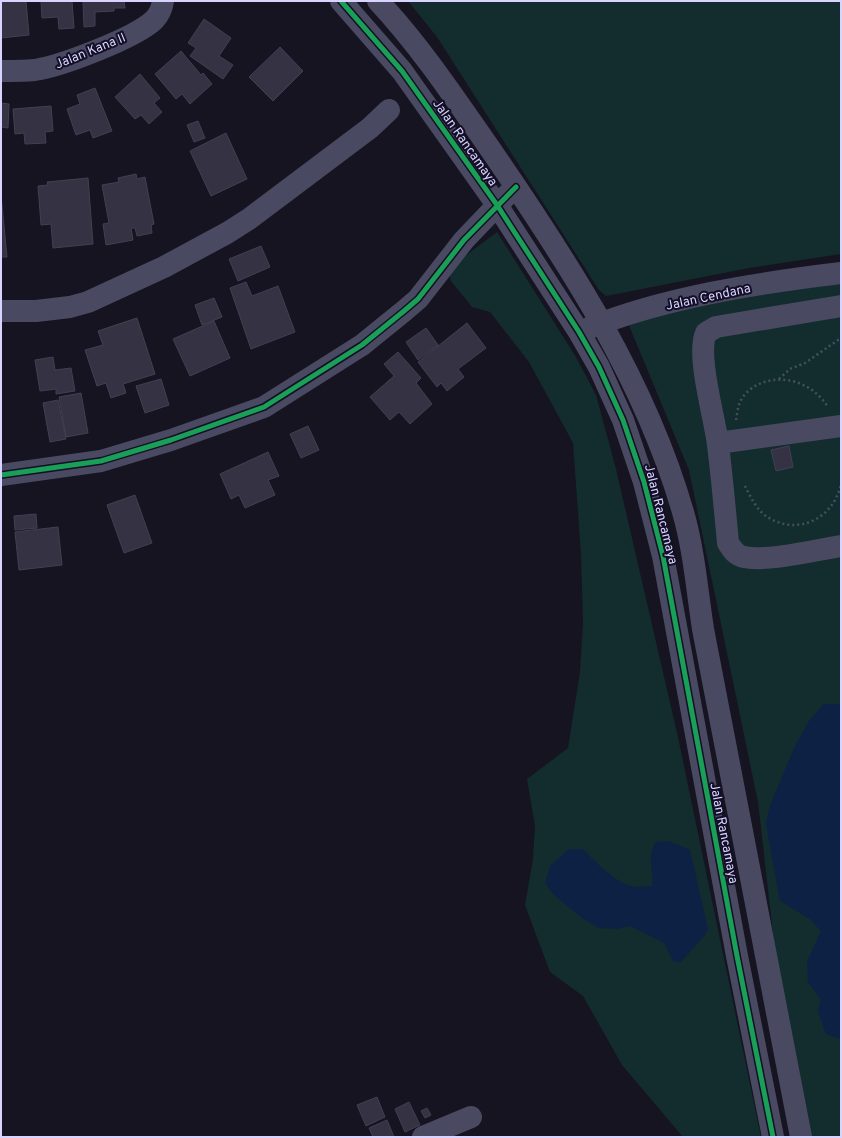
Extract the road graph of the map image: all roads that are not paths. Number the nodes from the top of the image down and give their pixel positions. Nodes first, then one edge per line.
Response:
1 (163, 1) edge
2 (341, 1) edge
3 (378, 1) edge
4 (1, 71) edge
5 (389, 110) dead end
6 (516, 187) junction
7 (497, 205) junction
8 (841, 273) edge
9 (841, 306) edge
10 (1, 311) edge
11 (602, 323) junction
12 (579, 332) junction
13 (841, 426) edge
14 (718, 443) junction
15 (1, 475) edge
16 (841, 546) edge
17 (472, 1117) dead end
18 (423, 1137) edge
19 (773, 1137) edge
20 (801, 1137) edge

1 - 4 street, Jalan Kana II
2 - 7 street, Jalan Rancamaya
3 - 6 street, Jalan Rancamaya
5 - 10 street
6 - 7 street
6 - 11 street, Jalan Rancamaya
7 - 12 street, Jalan Rancamaya
7 - 15 street
8 - 11 street, Jalan Cendana
9 - 14 street
11 - 12 street, Jalan Cendana
11 - 20 street, Jalan Rancamaya
12 - 19 street, Jalan Rancamaya
13 - 14 street
14 - 16 street
17 - 18 street

